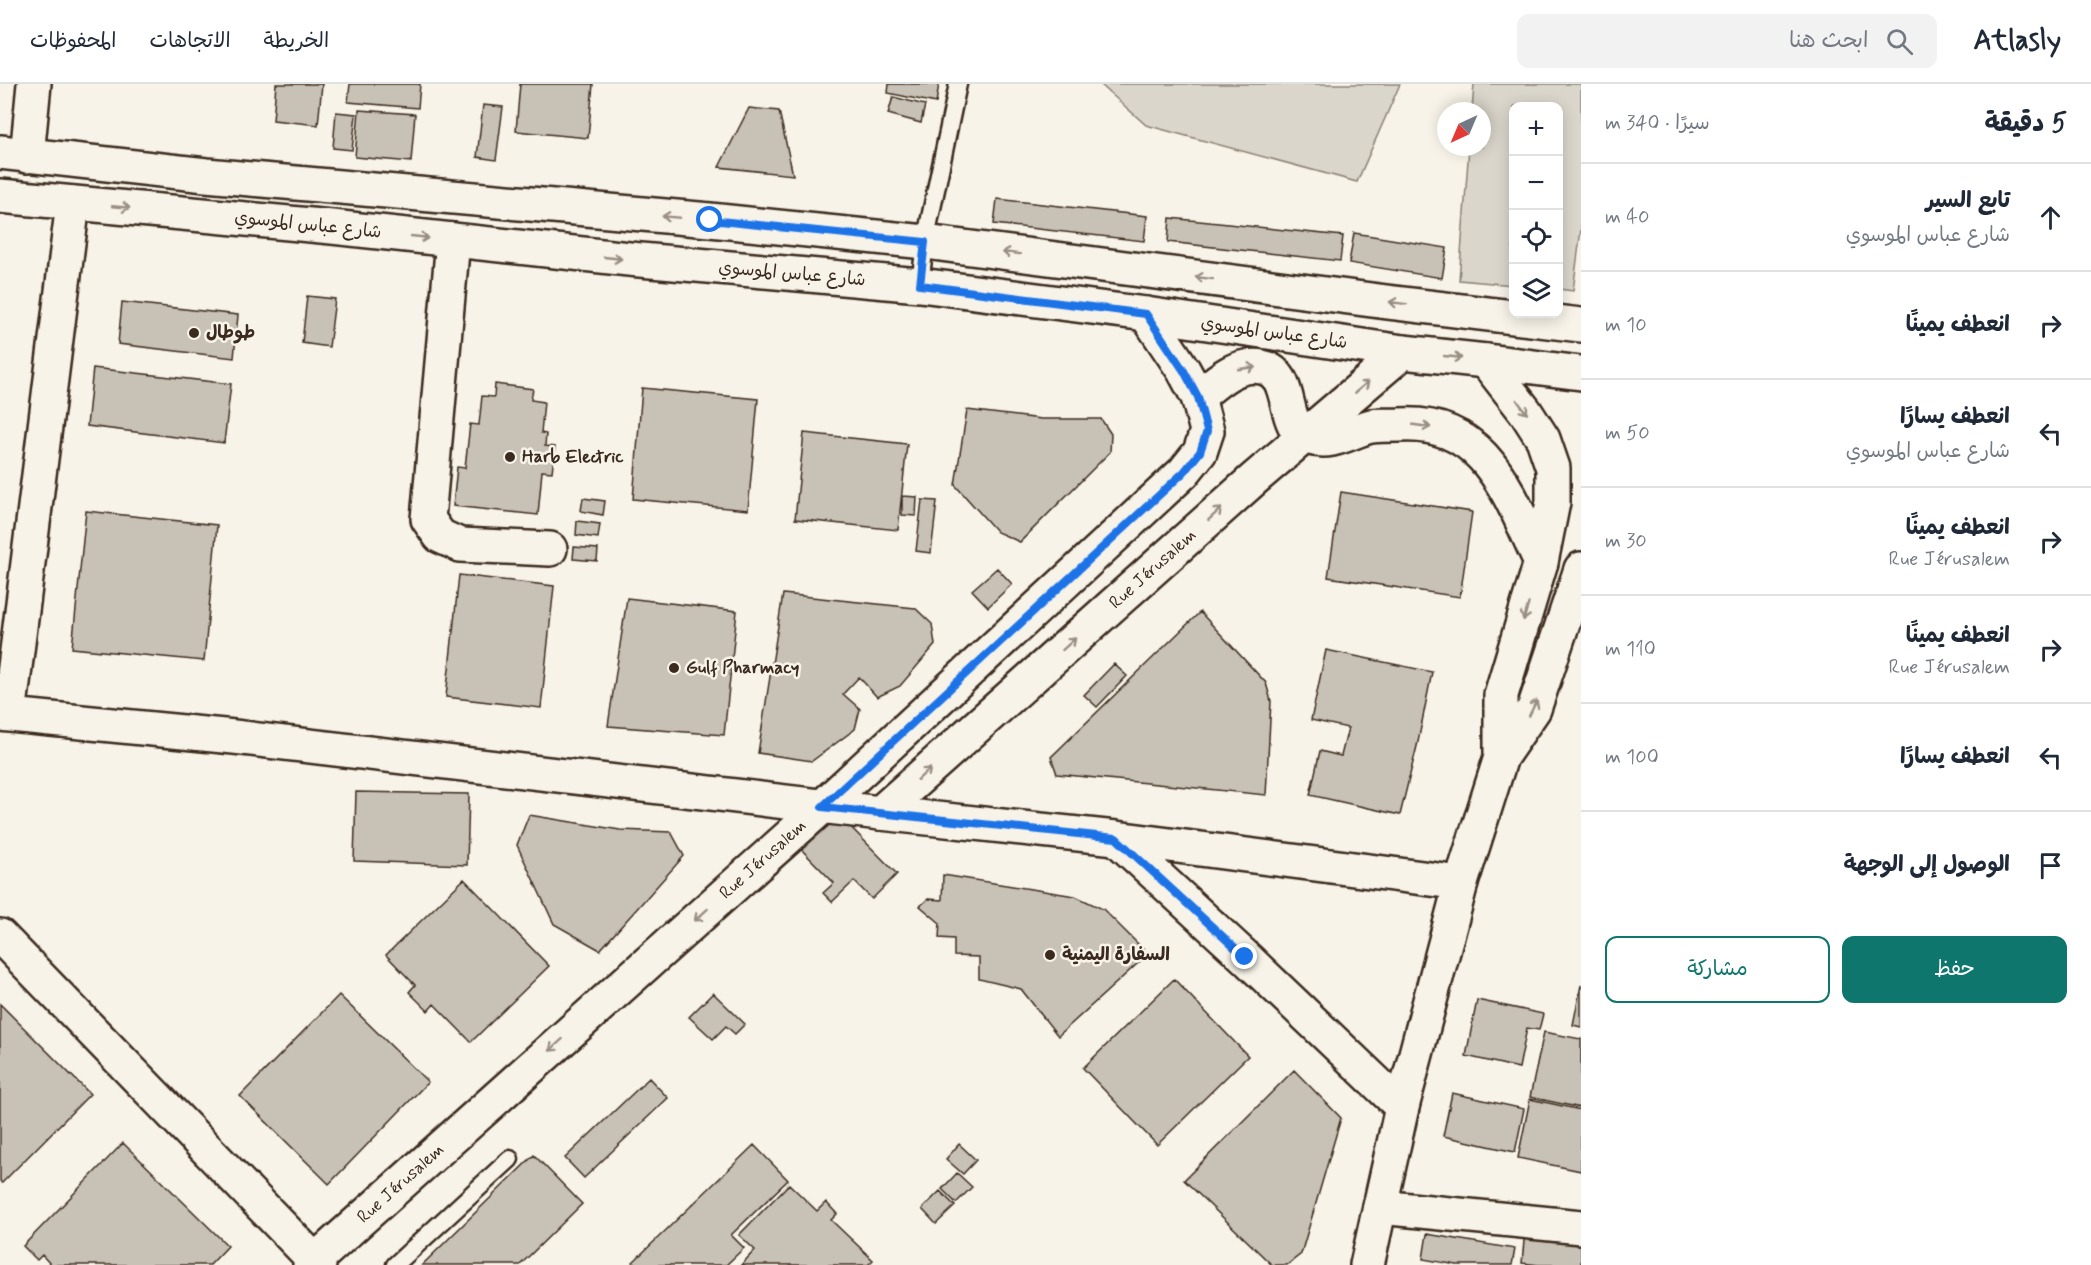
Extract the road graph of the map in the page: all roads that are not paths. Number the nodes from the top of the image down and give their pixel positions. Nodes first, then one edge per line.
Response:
1 (34, 84) edge
2 (958, 84) edge
3 (13, 154) edge
4 (206, 175) junction
5 (0, 196) edge
6 (73, 203) junction
7 (204, 215) junction
8 (453, 240) junction
9 (925, 242) junction
10 (920, 285) junction
11 (1146, 314) junction
12 (1581, 325) edge
13 (1402, 352) junction
14 (1486, 361) junction
15 (1581, 373) edge
16 (1198, 397) junction
17 (1304, 436) junction
18 (550, 549) dead end
19 (1541, 562) junction
20 (1581, 569) edge
21 (5, 715) edge
22 (1501, 757) junction
23 (822, 807) junction
24 (880, 813) junction
25 (1116, 838) junction
26 (1461, 883) junction
27 (0, 936) edge
28 (1402, 1107) junction
29 (510, 1159) dead end
30 (1380, 1207) junction
31 (1581, 1227) edge
32 (314, 1263) edge
33 (395, 1265) edge
34 (1367, 1265) edge

1 - 3 street
2 - 9 lane
3 - 4 street
4 - 7 street
9 -> 4 street
5 - 6 street, شارع عباس الموسوي
6 -> 7 street, شارع عباس الموسوي
6 - 21 street
7 -> 8 street, شارع عباس الموسوي
8 -> 10 street, شارع عباس الموسوي
8 - 18 street
9 - 10 lane
12 -> 9 street
10 - 11 street, شارع عباس الموسوي
11 - 13 street, شارع عباس الموسوي
11 - 16 street, Rue Jérusalem
13 -> 14 street, شارع عباس الموسوي
17 -> 13 street, Rue Jérusalem
14 - 15 street, شارع عباس الموسوي
14 -> 19 street
16 -> 17 street
16 - 23 street, Rue Jérusalem
17 -> 19 street
24 -> 17 street, Rue Jérusalem
19 -> 22 street
22 -> 20 street
21 - 23 street
22 - 26 street
23 - 24 street
23 -> 32 street, Rue Jérusalem
24 - 25 street
25 - 26 street
25 - 28 street
26 - 28 street
27 - 32 street
28 - 30 street
29 - 33 lane
30 - 31 street
30 - 34 street

